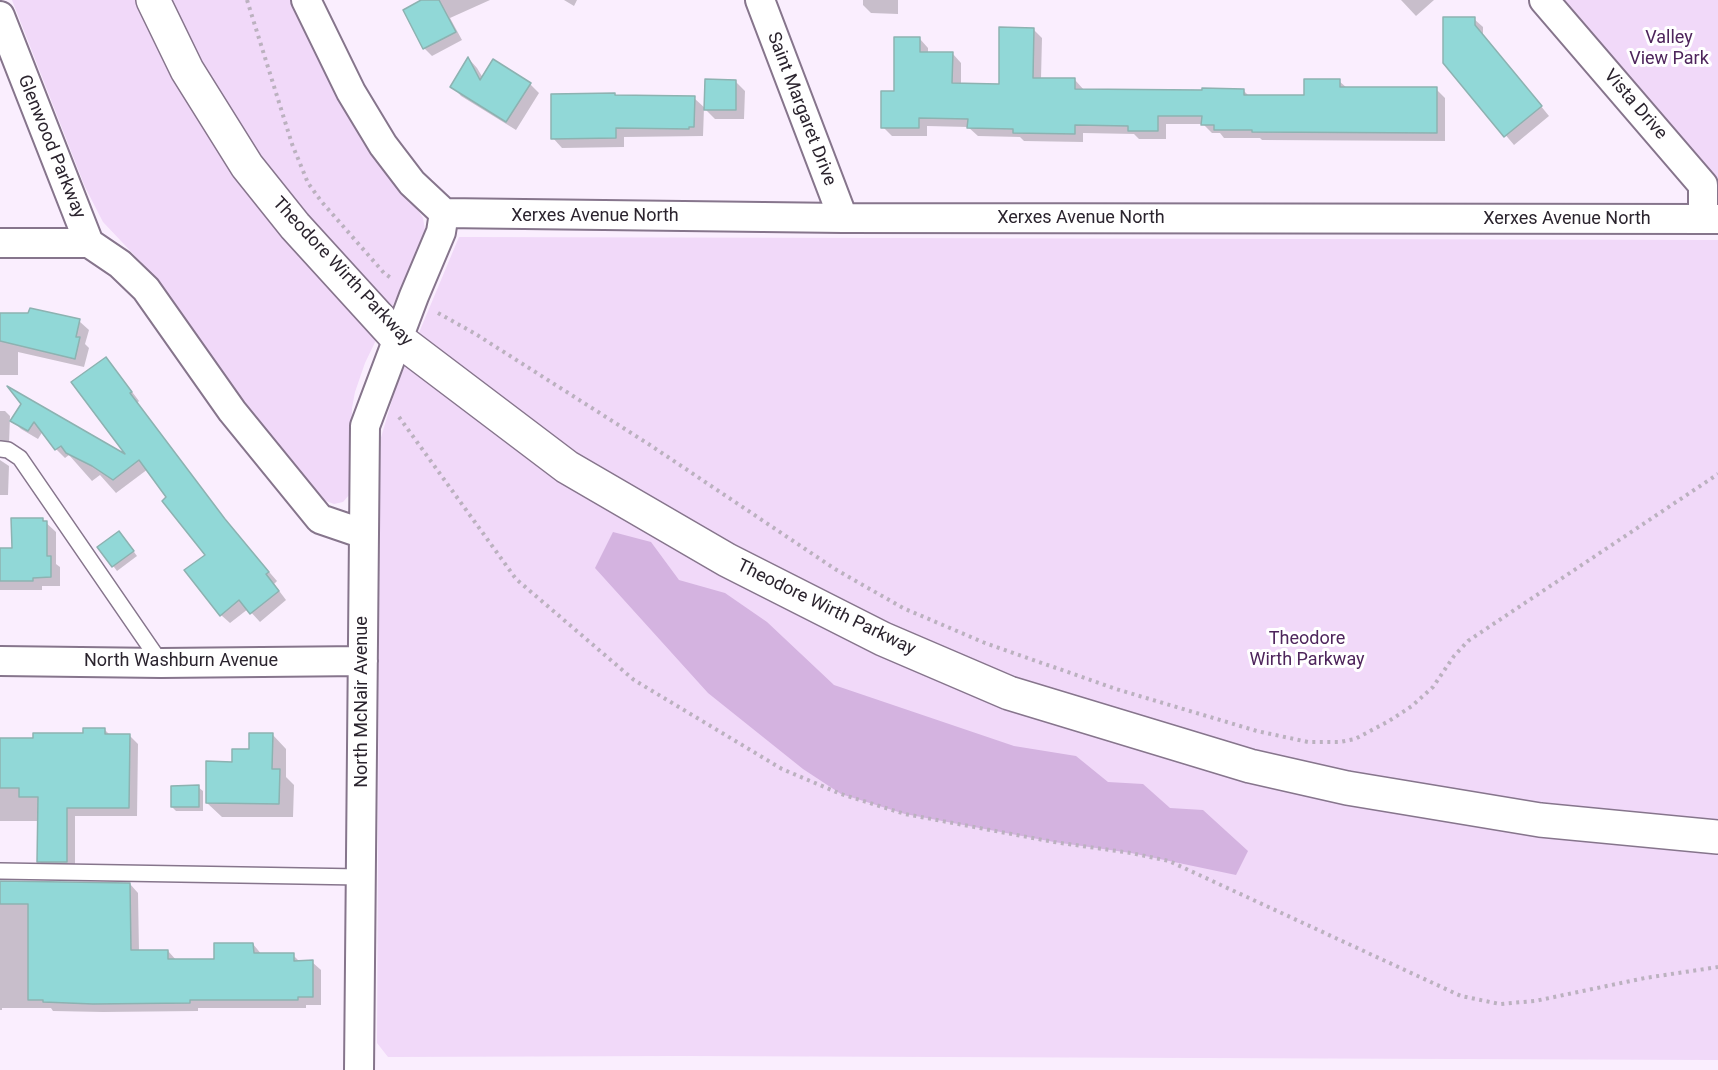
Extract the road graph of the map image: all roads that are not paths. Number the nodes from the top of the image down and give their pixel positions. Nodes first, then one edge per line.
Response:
1 (153, 0) edge
2 (306, 0) edge
3 (760, 0) edge
4 (1544, 0) edge
5 (0, 16) edge
6 (444, 213) junction
7 (843, 218) junction
8 (1711, 219) edge
9 (0, 243) edge
10 (89, 243) junction
11 (399, 339) junction
12 (0, 449) edge
13 (364, 534) junction
14 (0, 661) edge
15 (363, 661) junction
16 (161, 663) junction
17 (1718, 837) edge
18 (0, 871) edge
19 (361, 877) junction
20 (359, 1070) edge

1 - 11 street, Theodore Wirth Parkway
2 - 6 street
3 - 7 street, Saint Margaret Drive
4 - 8 street, Vista Drive
5 - 10 street, Glenwood Parkway
6 - 7 street, Xerxes Avenue North
6 - 11 street
7 - 8 street, Xerxes Avenue North
9 - 10 street
10 - 13 street
11 - 13 street, North McNair Avenue
11 - 17 street, Theodore Wirth Parkway
12 - 16 lane
13 - 15 street, North McNair Avenue
14 - 16 street, North Washburn Avenue
15 - 16 street, North Washburn Avenue
15 - 19 street, North McNair Avenue
18 - 19 lane
19 - 20 street, North McNair Avenue

